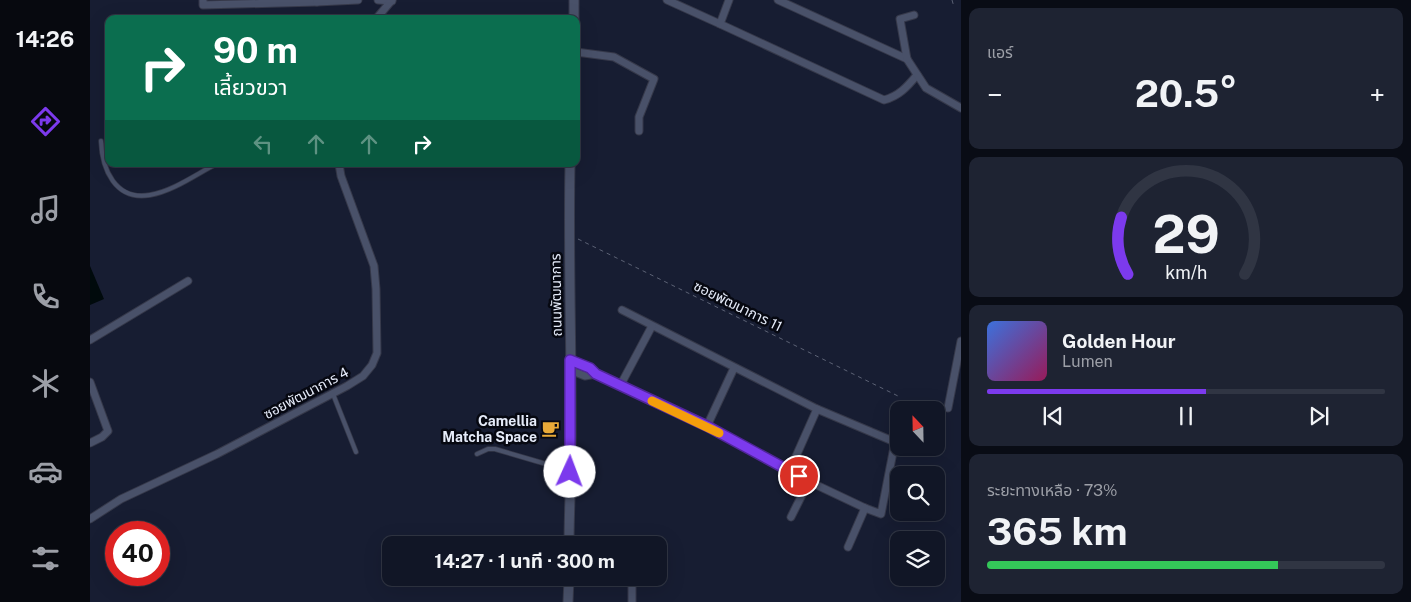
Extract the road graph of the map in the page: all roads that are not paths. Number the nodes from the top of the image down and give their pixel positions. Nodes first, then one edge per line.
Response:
1 (203, 0) edge
2 (353, 0) edge
3 (358, 0) edge
4 (378, 0) edge
5 (392, 0) edge
6 (574, 0) edge
7 (667, 0) edge
8 (730, 0) edge
9 (778, 0) edge
10 (317, 1) edge
11 (239, 2) edge
12 (280, 2) edge
13 (379, 15) edge
14 (574, 15) edge
15 (914, 15) dead end
16 (720, 24) junction
17 (580, 53) edge
18 (907, 59) junction
19 (917, 75) junction
20 (961, 108) edge
21 (639, 131) dead end
22 (101, 141) dead end
23 (105, 166) edge
24 (105, 167) edge
25 (211, 167) edge
26 (340, 167) edge
27 (570, 167) edge
28 (188, 281) dead end
29 (622, 310) dead end
30 (652, 326) junction
31 (90, 340) edge
32 (961, 341) edge
33 (570, 360) junction
34 (734, 368) junction
35 (570, 370) junction
36 (596, 374) junction
37 (620, 386) junction
38 (91, 388) edge
39 (333, 394) junction
40 (948, 408) dead end
41 (817, 409) junction
42 (707, 426) junction
43 (90, 443) edge
44 (356, 452) dead end
45 (477, 454) dead end
46 (570, 472) junction
47 (789, 472) junction
48 (809, 481) junction
49 (865, 508) junction
50 (791, 517) dead end
51 (90, 519) edge
52 (569, 536) edge
53 (848, 547) dead end
54 (569, 586) edge
55 (632, 586) edge
56 (568, 602) edge
57 (632, 602) edge

1 - 11 street
2 - 3 street
2 - 10 street
4 - 5 street
5 - 13 street
6 - 14 street
7 - 16 street
8 - 16 street
9 - 18 street
10 - 12 street
11 - 12 street
15 - 18 street
16 - 19 street
17 - 21 street
18 - 19 street
19 - 20 street
22 - 23 lane
24 - 25 lane
26 - 39 street, ซอยพัฒนาการ 4
27 - 33 street, ถนนพัฒนาการ
28 - 31 street
29 - 30 street
30 - 34 street
30 - 37 street
32 - 40 street
33 - 35 street, ถนนพัฒนาการ
33 - 36 street
34 - 41 street
34 - 42 street
35 - 36 street
35 - 46 street, ถนนพัฒนาการ
36 - 37 street
37 - 42 street
38 - 43 street
39 - 44 lane
39 - 51 street, ซอยพัฒนาการ 4
41 - 47 street
41 - 49 street
42 - 47 street
45 - 46 lane
46 - 52 street, ถนนพัฒนาการ
47 - 48 street
48 - 49 street
48 - 50 street
49 - 53 street
54 - 56 street
55 - 57 street

